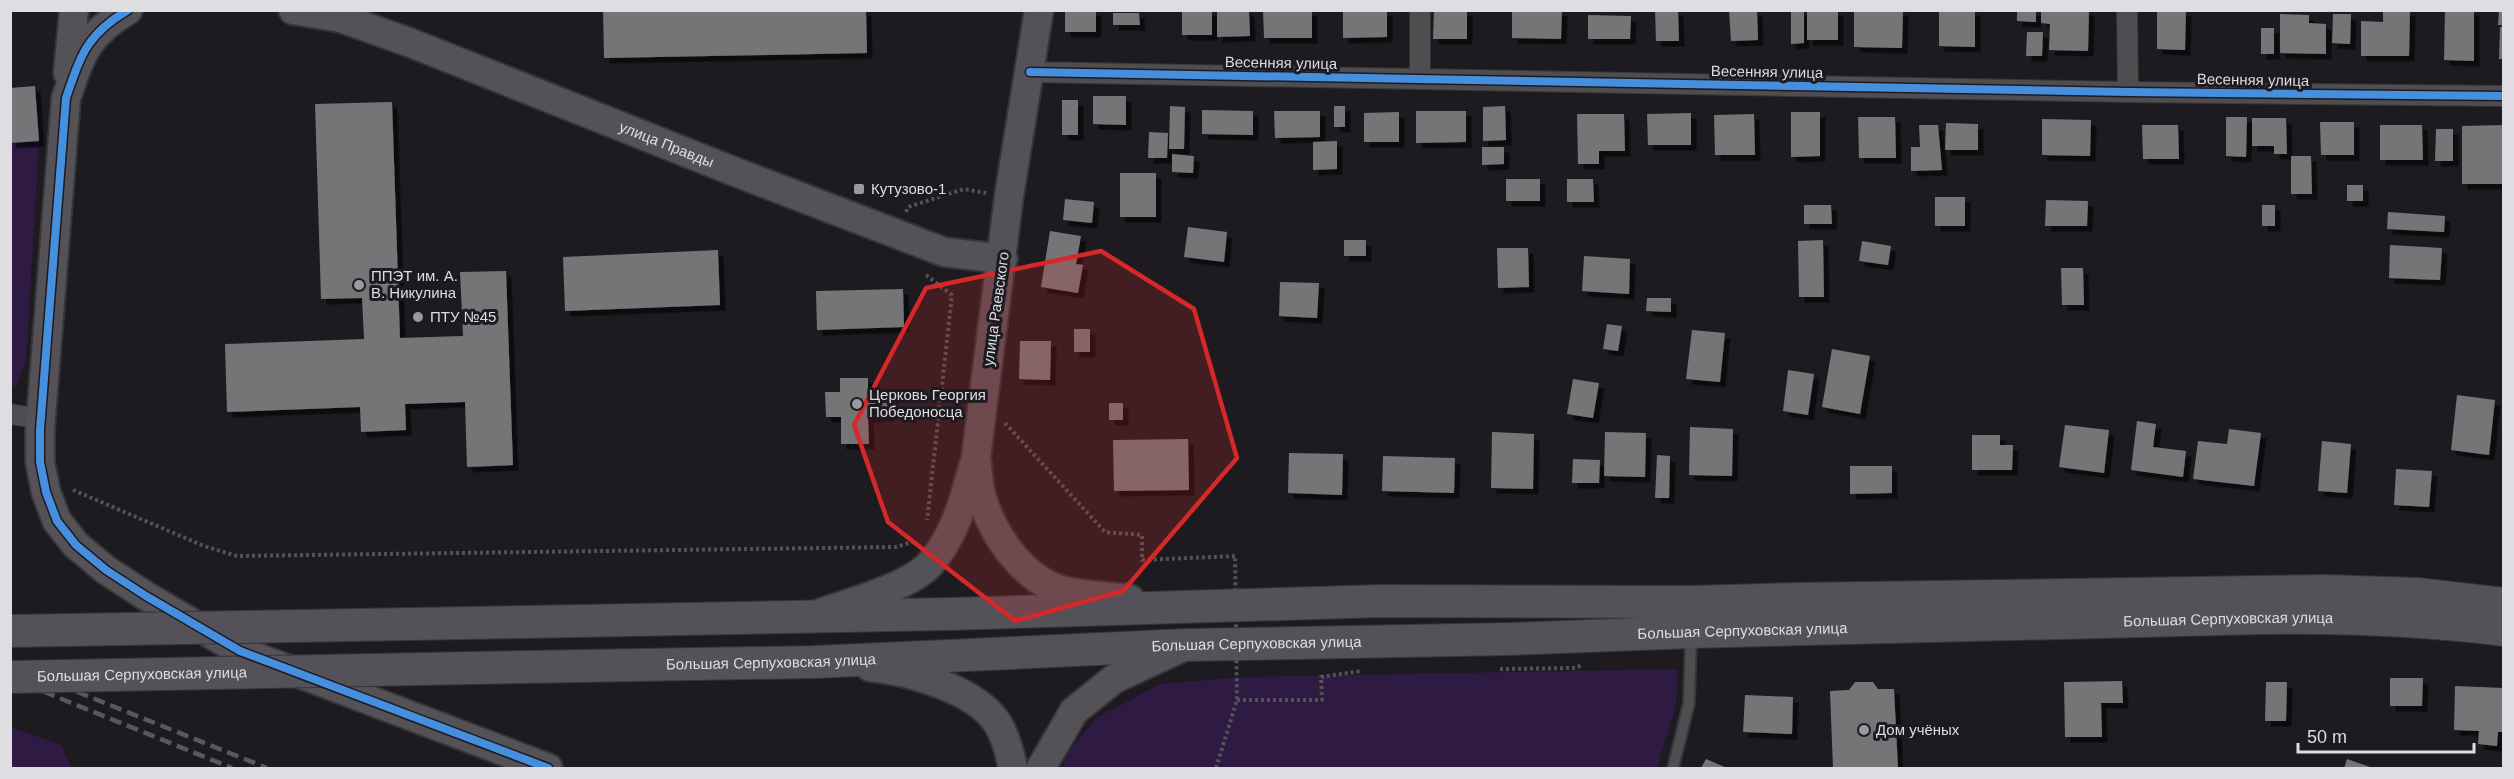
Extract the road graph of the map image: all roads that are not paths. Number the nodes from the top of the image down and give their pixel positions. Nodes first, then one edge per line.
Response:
1 (74, 10) edge
2 (128, 10) edge
3 (293, 10) edge
4 (1038, 10) edge
5 (1420, 10) edge
6 (2127, 10) edge
7 (342, 14) edge
8 (1030, 72) junction
9 (1420, 79) junction
10 (2128, 92) junction
11 (2504, 96) edge
12 (66, 99) junction
13 (1003, 259) junction
14 (10, 414) edge
15 (41, 419) junction
16 (976, 457) junction
17 (2504, 604) edge
18 (1189, 606) junction
19 (811, 617) junction
20 (2504, 630) edge
21 (10, 631) edge
22 (1691, 632) junction
23 (1186, 645) junction
24 (814, 662) junction
25 (10, 677) edge
26 (548, 768) edge
27 (1013, 768) edge
28 (1041, 768) edge
29 (1673, 768) edge

1 - 12 street
2 - 12 street
3 - 7 street, улица Правды
4 - 8 street, улица Раевского
5 - 9 street
6 - 10 street
7 - 13 street, улица Правды
8 - 9 street, Весенняя улица
8 - 13 street, улица Раевского
9 - 10 street, Весенняя улица
10 - 11 street, Весенняя улица
12 - 15 street
13 - 16 street, улица Раевского
14 - 15 street
15 - 26 street
16 - 18 street, улица Раевского
16 - 19 street
17 - 18 main road, Большая Серпуховская улица
18 - 19 main road, Большая Серпуховская улица
19 - 21 main road, Большая Серпуховская улица, bridge
20 - 22 main road, Большая Серпуховская улица
22 - 23 main road, Большая Серпуховская улица
22 - 29 lane
23 - 24 main road, Большая Серпуховская улица
23 - 28 street
24 - 25 main road, Большая Серпуховская улица, bridge
24 - 27 street

